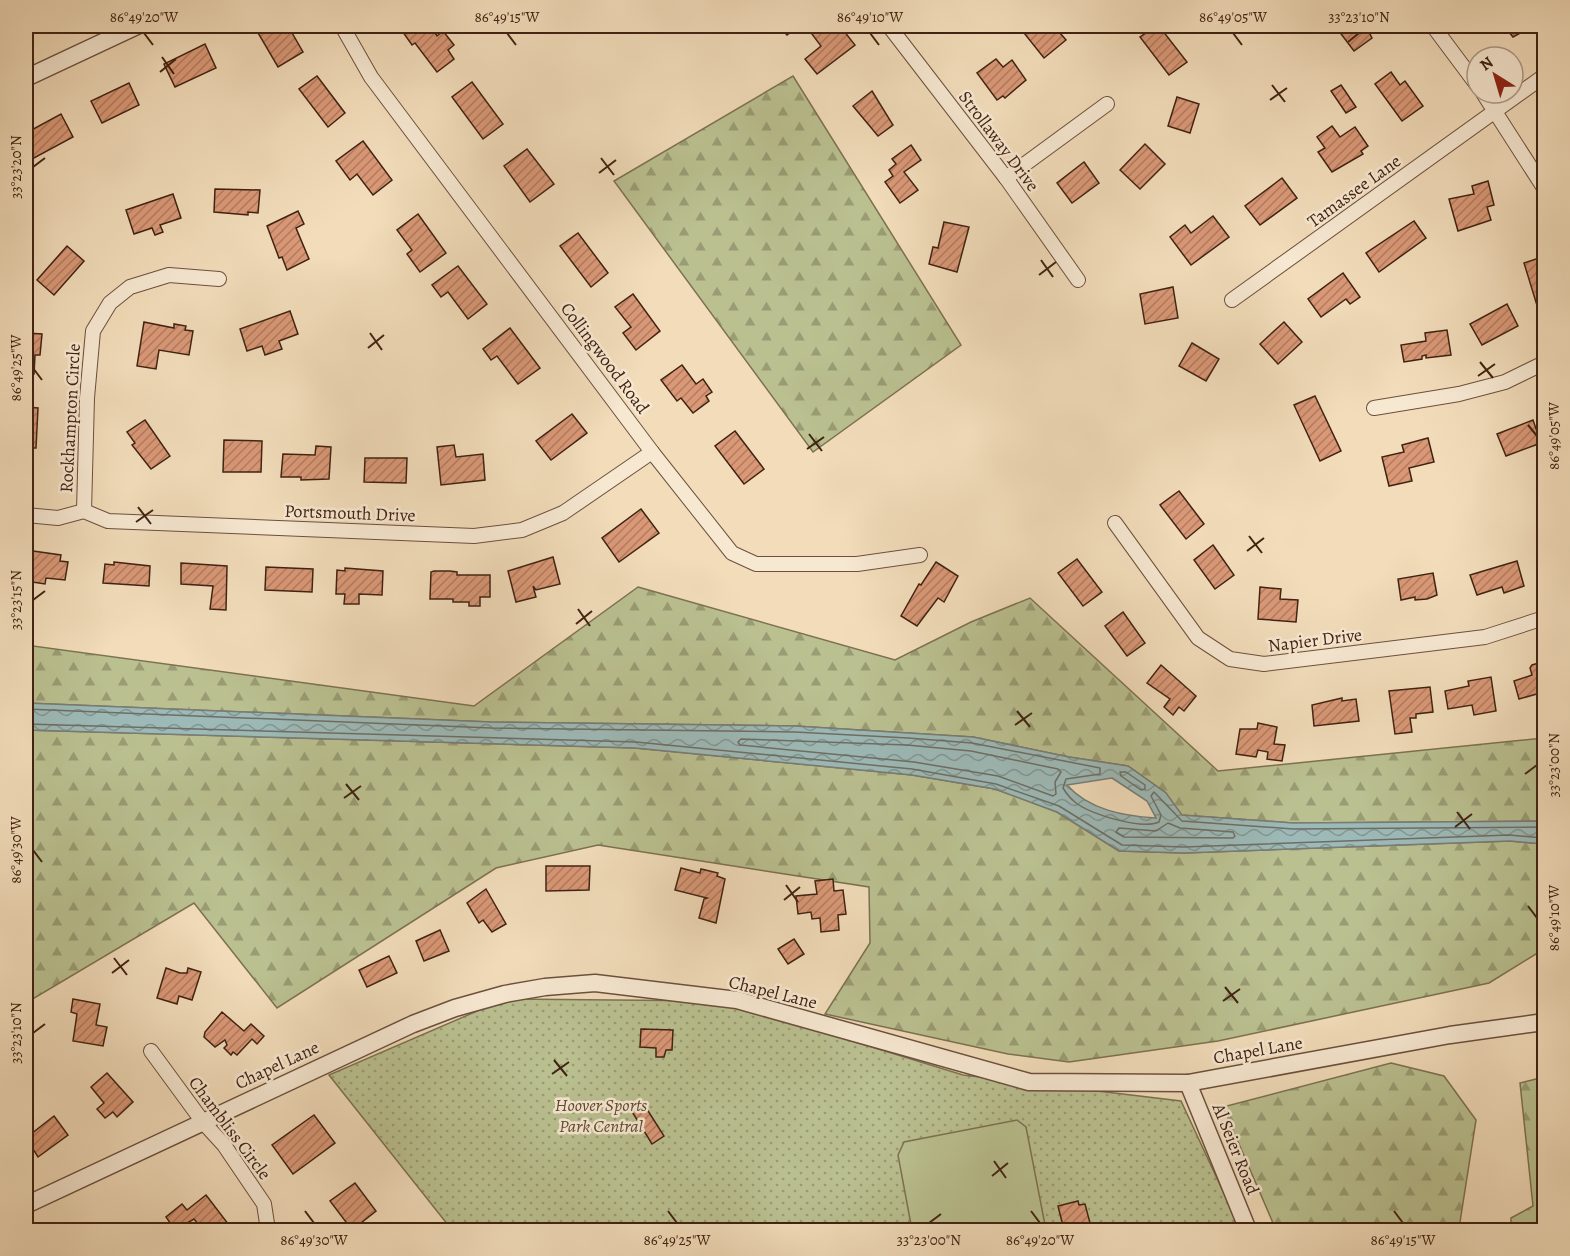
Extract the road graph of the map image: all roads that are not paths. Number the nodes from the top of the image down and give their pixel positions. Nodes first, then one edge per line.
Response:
1 (137, 26) edge
2 (342, 26) edge
3 (889, 26) edge
4 (1433, 26) edge
5 (1465, 69) edge
6 (1545, 76) edge
7 (26, 78) edge
8 (1107, 104) dead end
9 (1492, 105) edge
10 (1496, 111) junction
11 (1006, 178) junction
12 (1545, 188) edge
13 (219, 279) dead end
14 (1078, 280) dead end
15 (1232, 300) dead end
16 (1545, 363) edge
17 (1374, 408) dead end
18 (652, 452) junction
19 (84, 511) junction
20 (26, 515) edge
21 (1115, 523) dead end
22 (921, 555) dead end
23 (1545, 618) edge
24 (1545, 1022) edge
25 (152, 1052) dead end
26 (1188, 1083) junction
27 (203, 1122) junction
28 (26, 1205) edge
29 (268, 1230) edge
30 (1248, 1230) edge

1 - 7 street
2 - 18 street, Collingwood Road
3 - 11 street, Strollaway Drive
4 - 5 street
6 - 10 street, Tamassee Lane
8 - 11 street
9 - 10 street
10 - 12 street
10 - 15 street, Tamassee Lane
11 - 14 street, Strollaway Drive
13 - 19 street, Rockhampton Circle
16 - 17 street
18 - 19 street, Portsmouth Drive
18 - 22 street, Collingwood Road
19 - 20 street
21 - 23 street, Napier Drive
24 - 26 street, Chapel Lane
25 - 27 street, Chambliss Circle
26 - 27 street, Chapel Lane
26 - 30 street, Al Seier Road
27 - 28 street, Chapel Lane
27 - 29 street, Chambliss Circle

